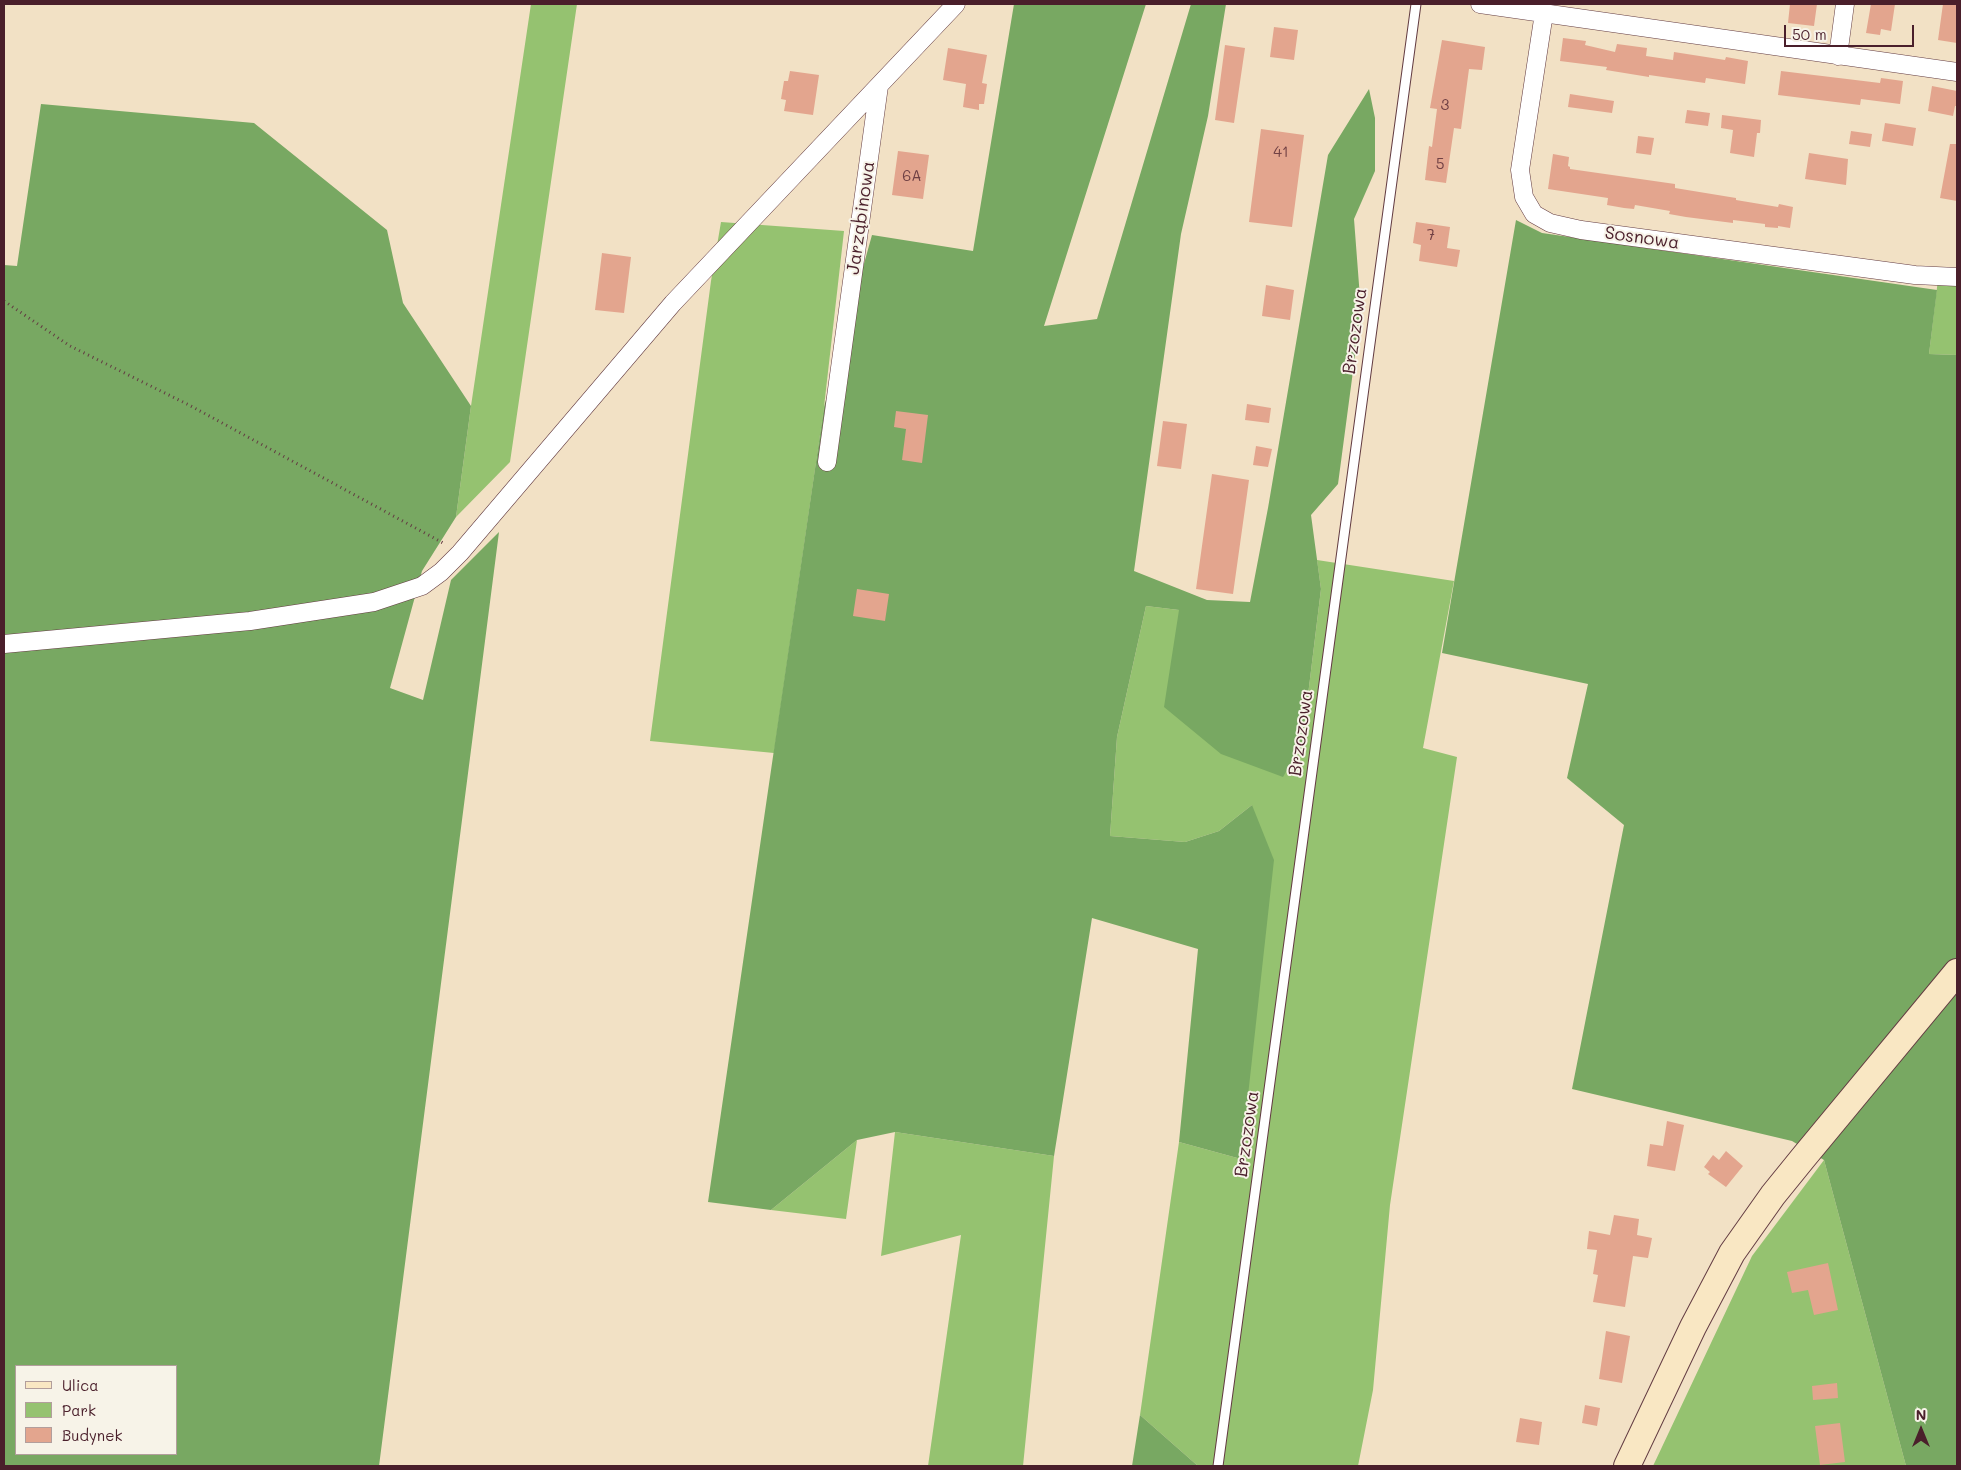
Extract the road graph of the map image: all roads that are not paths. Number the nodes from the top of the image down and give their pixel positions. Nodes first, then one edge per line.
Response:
1 (956, 4) edge
2 (1416, 4) edge
3 (1480, 4) edge
4 (1845, 4) edge
5 (1544, 13) junction
6 (1838, 56) junction
7 (1957, 72) edge
8 (879, 86) junction
9 (1957, 277) edge
10 (827, 462) dead end
11 (4, 644) edge
12 (1957, 972) edge
13 (1218, 1466) edge
14 (1627, 1466) edge

1 - 8 street
2 - 13 lane, Brzozowa
3 - 5 street
4 - 6 street
5 - 6 street
5 - 9 street, Sosnowa
6 - 7 street
8 - 10 street, Jarząbinowa
8 - 11 street
12 - 14 street

